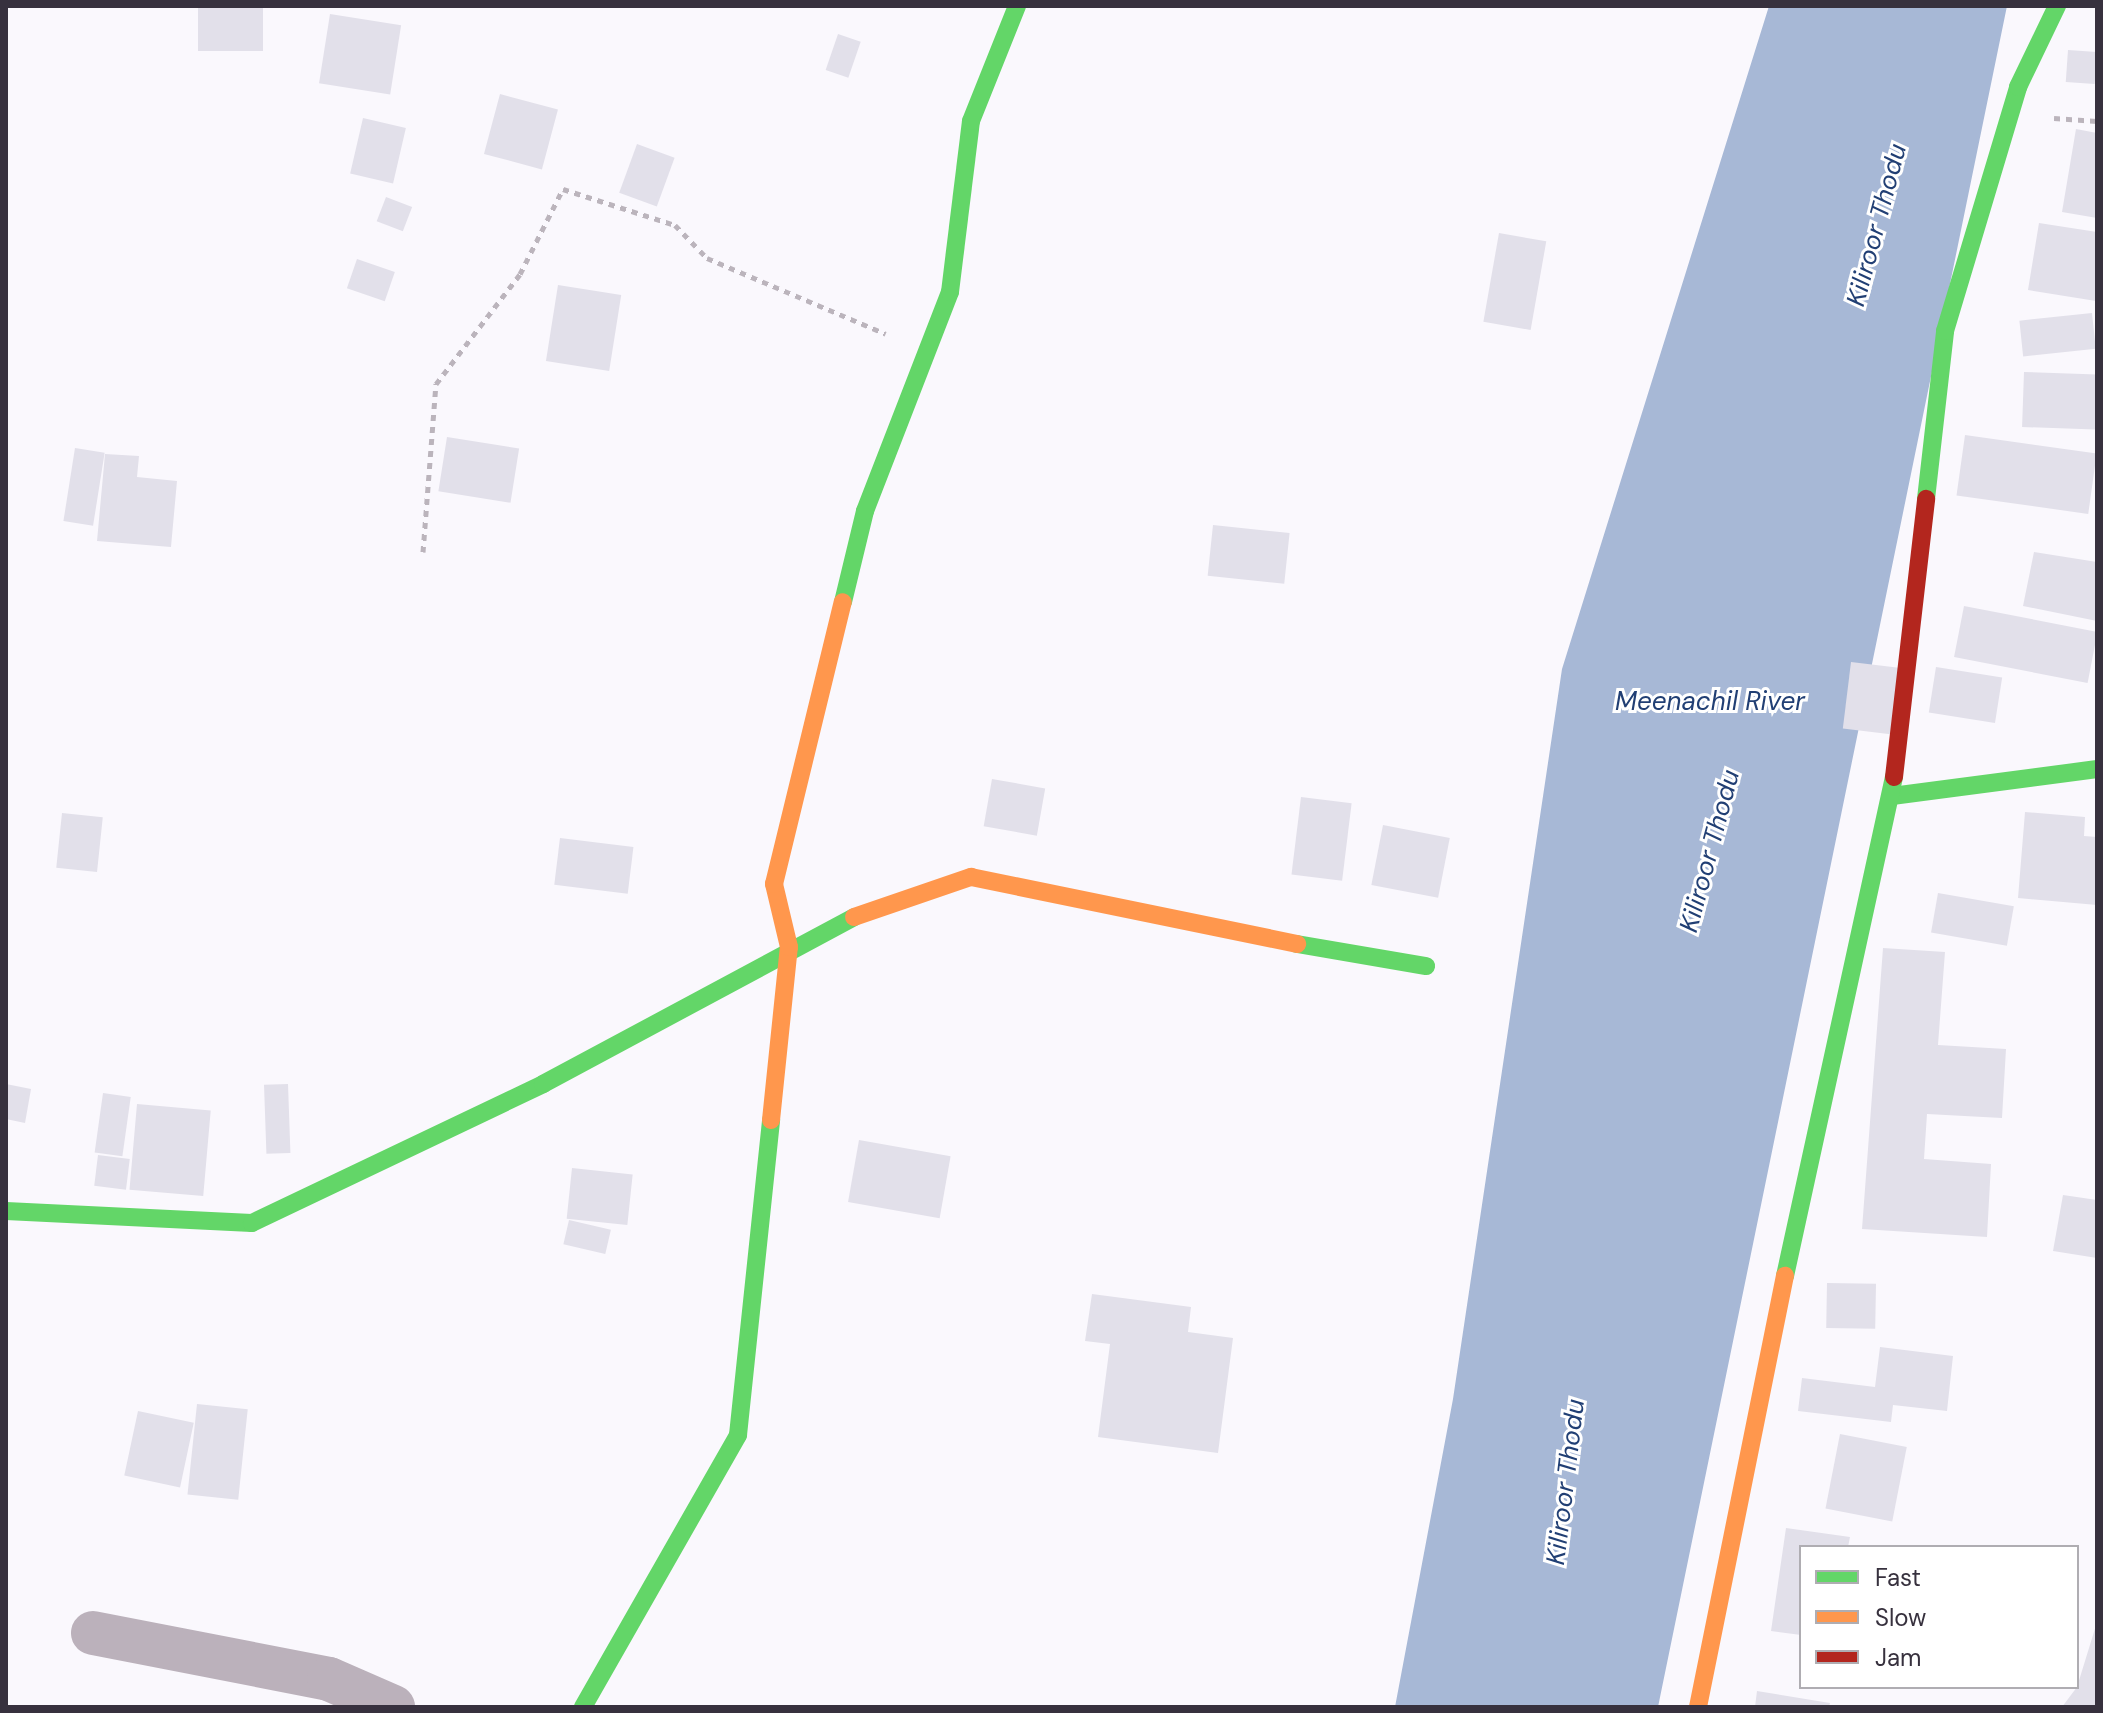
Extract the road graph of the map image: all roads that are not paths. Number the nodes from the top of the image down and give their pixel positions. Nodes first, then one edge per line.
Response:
1 (1017, 6) edge
2 (2057, 6) edge
3 (2097, 769) edge
4 (1892, 796) junction
5 (789, 947) junction
6 (1426, 966) dead end
7 (6, 1211) edge
8 (93, 1633) dead end
9 (393, 1707) edge
10 (583, 1707) edge
11 (1698, 1707) edge

1 - 5 street
2 - 4 street
3 - 4 street
4 - 11 street
5 - 6 street
5 - 7 street
5 - 10 street
8 - 9 street

